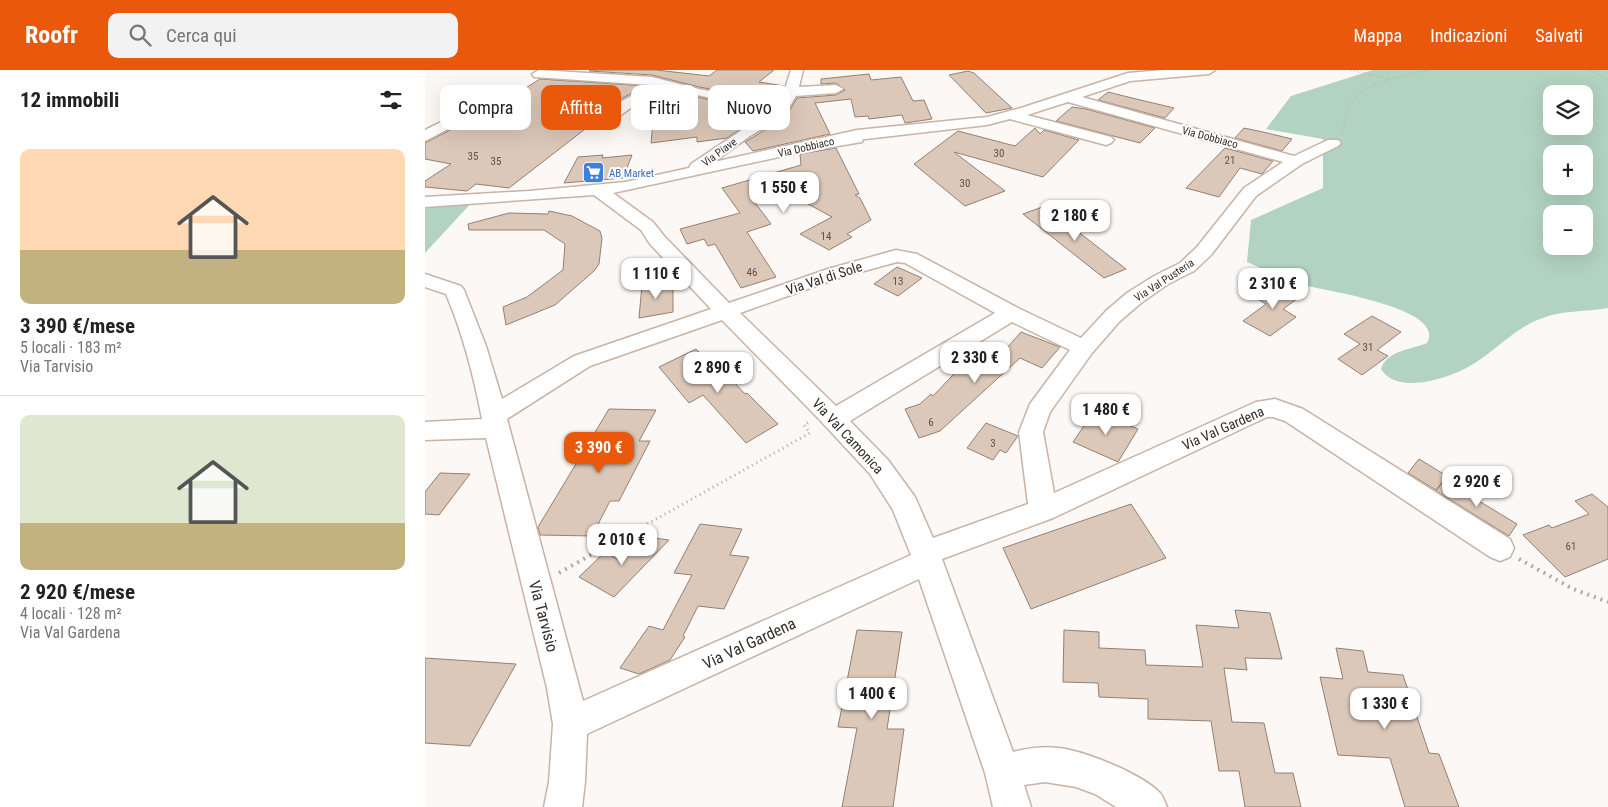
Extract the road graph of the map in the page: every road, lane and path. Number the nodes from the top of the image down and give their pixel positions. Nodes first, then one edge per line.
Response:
1 (617, 70) edge
2 (669, 70) edge
3 (797, 70) edge
4 (1209, 70) edge
5 (1351, 70) edge
6 (1428, 70) edge
7 (1591, 70) edge
8 (539, 74) dead end
9 (603, 78) junction
10 (1390, 78) junction
11 (1608, 81) edge
12 (658, 82) junction
13 (836, 89) dead end
14 (790, 90) edge
15 (708, 95) edge
16 (790, 97) edge
17 (1066, 97) junction
18 (621, 108) edge
19 (1010, 115) junction
20 (440, 128) edge
21 (750, 130) edge
22 (425, 136) edge
23 (859, 140) dead end
24 (1106, 140) dead end
25 (1333, 142) joint
26 (794, 150) junction
27 (1296, 161) junction
28 (689, 173) junction
29 (639, 184) junction
30 (598, 190) junction
31 (425, 202) edge
32 (647, 226) junction
33 (425, 280) edge
34 (725, 310) junction
35 (1011, 313) junction
36 (1084, 348) junction
37 (556, 375) junction
38 (834, 419) junction
39 (804, 425) dead end
40 (497, 430) junction
41 (425, 431) edge
42 (1043, 510) junction
43 (1500, 548) joint
44 (926, 557) junction
45 (536, 586) junction
46 (1608, 602) edge
47 (570, 724) junction
48 (1003, 774) junction
49 (563, 807) edge
50 (1012, 807) edge
51 (1148, 807) edge

1 - 9 street
2 - 12 street
3 - 14 street
4 - 17 street, Via Dobbiaco
5 - 10 path
6 - 10 path
7 - 11 path
8 - 9 street
9 - 12 street
10 - 25 path
12 - 15 street
12 - 18 street
13 - 16 street
17 - 19 street, Via Dobbiaco
17 - 27 street, Via Dobbiaco
19 - 24 street, Via Dobbiaco
19 - 26 street, Via Dobbiaco
20 - 22 street
21 - 28 street, Via Piave
23 - 26 lane
25 - 27 street, Via Val Pusteria
26 - 28 street, Via Dobbiaco
27 - 36 street, Via Val Pusteria
28 - 29 street, Via Dobbiaco
29 - 30 street, Via Dobbiaco
29 - 32 street, Via Val Camonica
30 - 31 street, Via Dobbiaco
30 - 32 street, Via Val Camonica
32 - 34 street, Via Val Camonica
33 - 40 street, Via Tarvisio
34 - 35 street, Via Val di Sole
34 - 37 street, Via Val di Sole
34 - 38 street, Via Val Camonica
35 - 36 street, Via Val di Sole
35 - 38 street
36 - 42 street, Via Val Pusteria
37 - 40 street, Via Val di Sole
37 - 40 street, Via Val di Sole
38 - 44 street, Via Val Camonica
39 - 45 path
40 - 41 street
40 - 45 street, Via Tarvisio
42 - 43 street, Via Val Gardena
42 - 44 street, Via Val Gardena
43 - 46 path
44 - 47 street, Via Val Gardena
44 - 48 street, Via Val Camonica
45 - 47 street, Via Tarvisio
47 - 49 street, Via Tarvisio
48 - 50 street, Via Val Camonica
48 - 51 street

